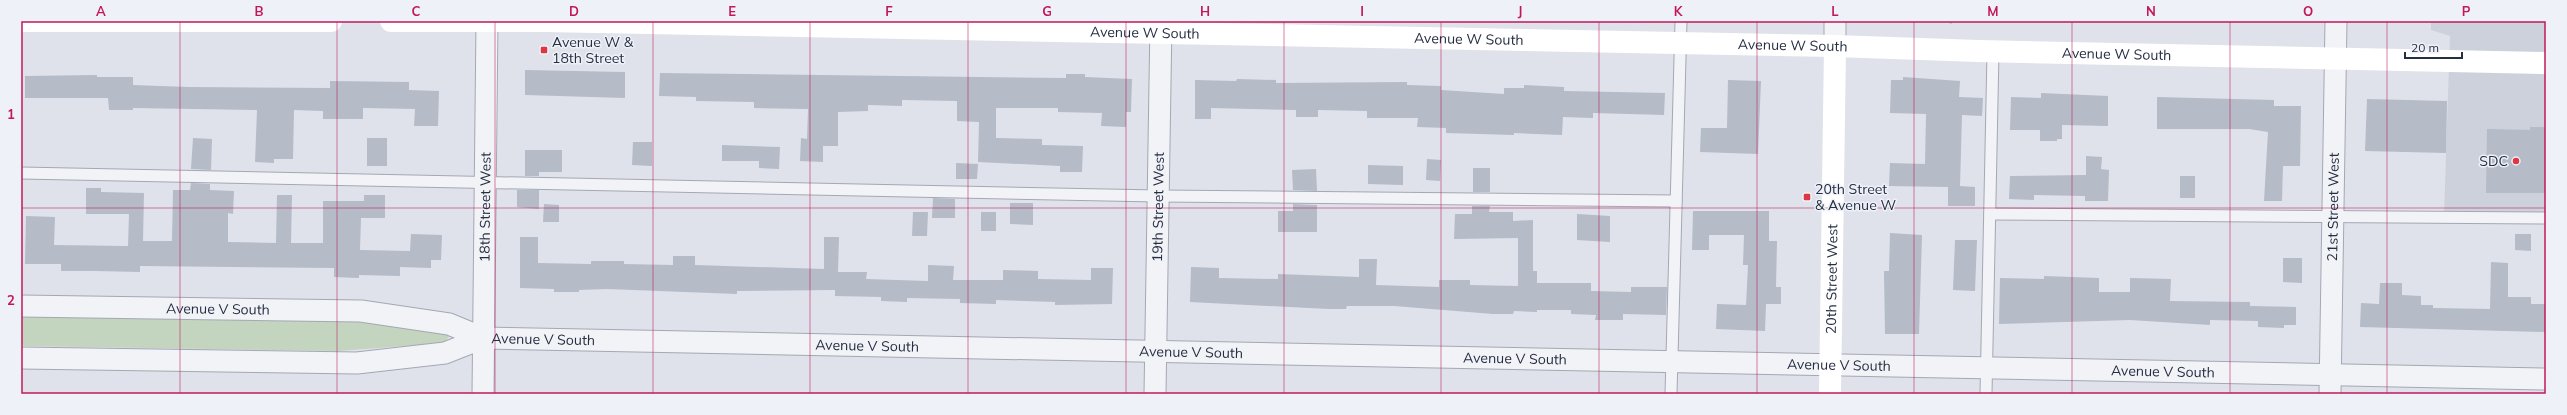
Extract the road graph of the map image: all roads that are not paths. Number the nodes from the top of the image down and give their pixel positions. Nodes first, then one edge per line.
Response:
1 (21, 21) edge
2 (243, 21) edge
3 (331, 21) edge
4 (391, 21) edge
5 (1681, 21) edge
6 (1835, 21) edge
7 (2336, 21) edge
8 (487, 22) edge
9 (1160, 28) edge
10 (1680, 43) junction
11 (1835, 46) junction
12 (1993, 52) junction
13 (2335, 59) junction
14 (2546, 63) edge
15 (21, 173) edge
16 (485, 182) junction
17 (1158, 196) junction
18 (1676, 201) junction
19 (1990, 214) junction
20 (2333, 216) junction
21 (2546, 218) edge
22 (21, 306) edge
23 (483, 338) junction
24 (1156, 350) junction
25 (21, 358) edge
26 (1671, 362) junction
27 (1830, 366) junction
28 (1986, 368) junction
29 (2546, 379) edge
30 (2330, 385) edge
31 (483, 394) edge
32 (1155, 394) edge
33 (1671, 394) edge
34 (1830, 394) edge
35 (1986, 394) edge

1 - 2 street
2 - 3 street
4 - 8 street, Avenue W South
5 - 10 lane
6 - 11 street, 20th Street West
7 - 13 street, 21st Street West
8 - 9 street, Avenue W South
8 - 16 street, 18th Street West
9 - 10 street, Avenue W South
9 - 17 street, 19th Street West
10 - 11 street, Avenue W South
10 - 18 lane
11 - 12 street, Avenue W South
11 - 27 street, 20th Street West
12 - 13 street, Avenue W South
12 - 19 lane
13 - 14 street, Avenue W South
13 - 20 street, 21st Street West
15 - 16 lane
16 - 17 lane
16 - 23 street, 18th Street West
17 - 18 lane
17 - 24 street, 19th Street West
18 - 26 lane
19 - 20 lane
19 - 28 lane
20 - 21 lane
20 - 30 street, 21st Street West
22 - 23 street, Avenue V South
23 - 24 street, Avenue V South
23 - 25 street, Avenue V South
23 - 31 street, 18th Street West
24 - 26 street, Avenue V South
24 - 32 street, 19th Street West
26 - 27 street, Avenue V South
26 - 33 lane
27 - 28 street, Avenue V South
27 - 34 street, 20th Street West
28 - 30 street, Avenue V South
28 - 35 lane
29 - 30 street, Avenue V South

